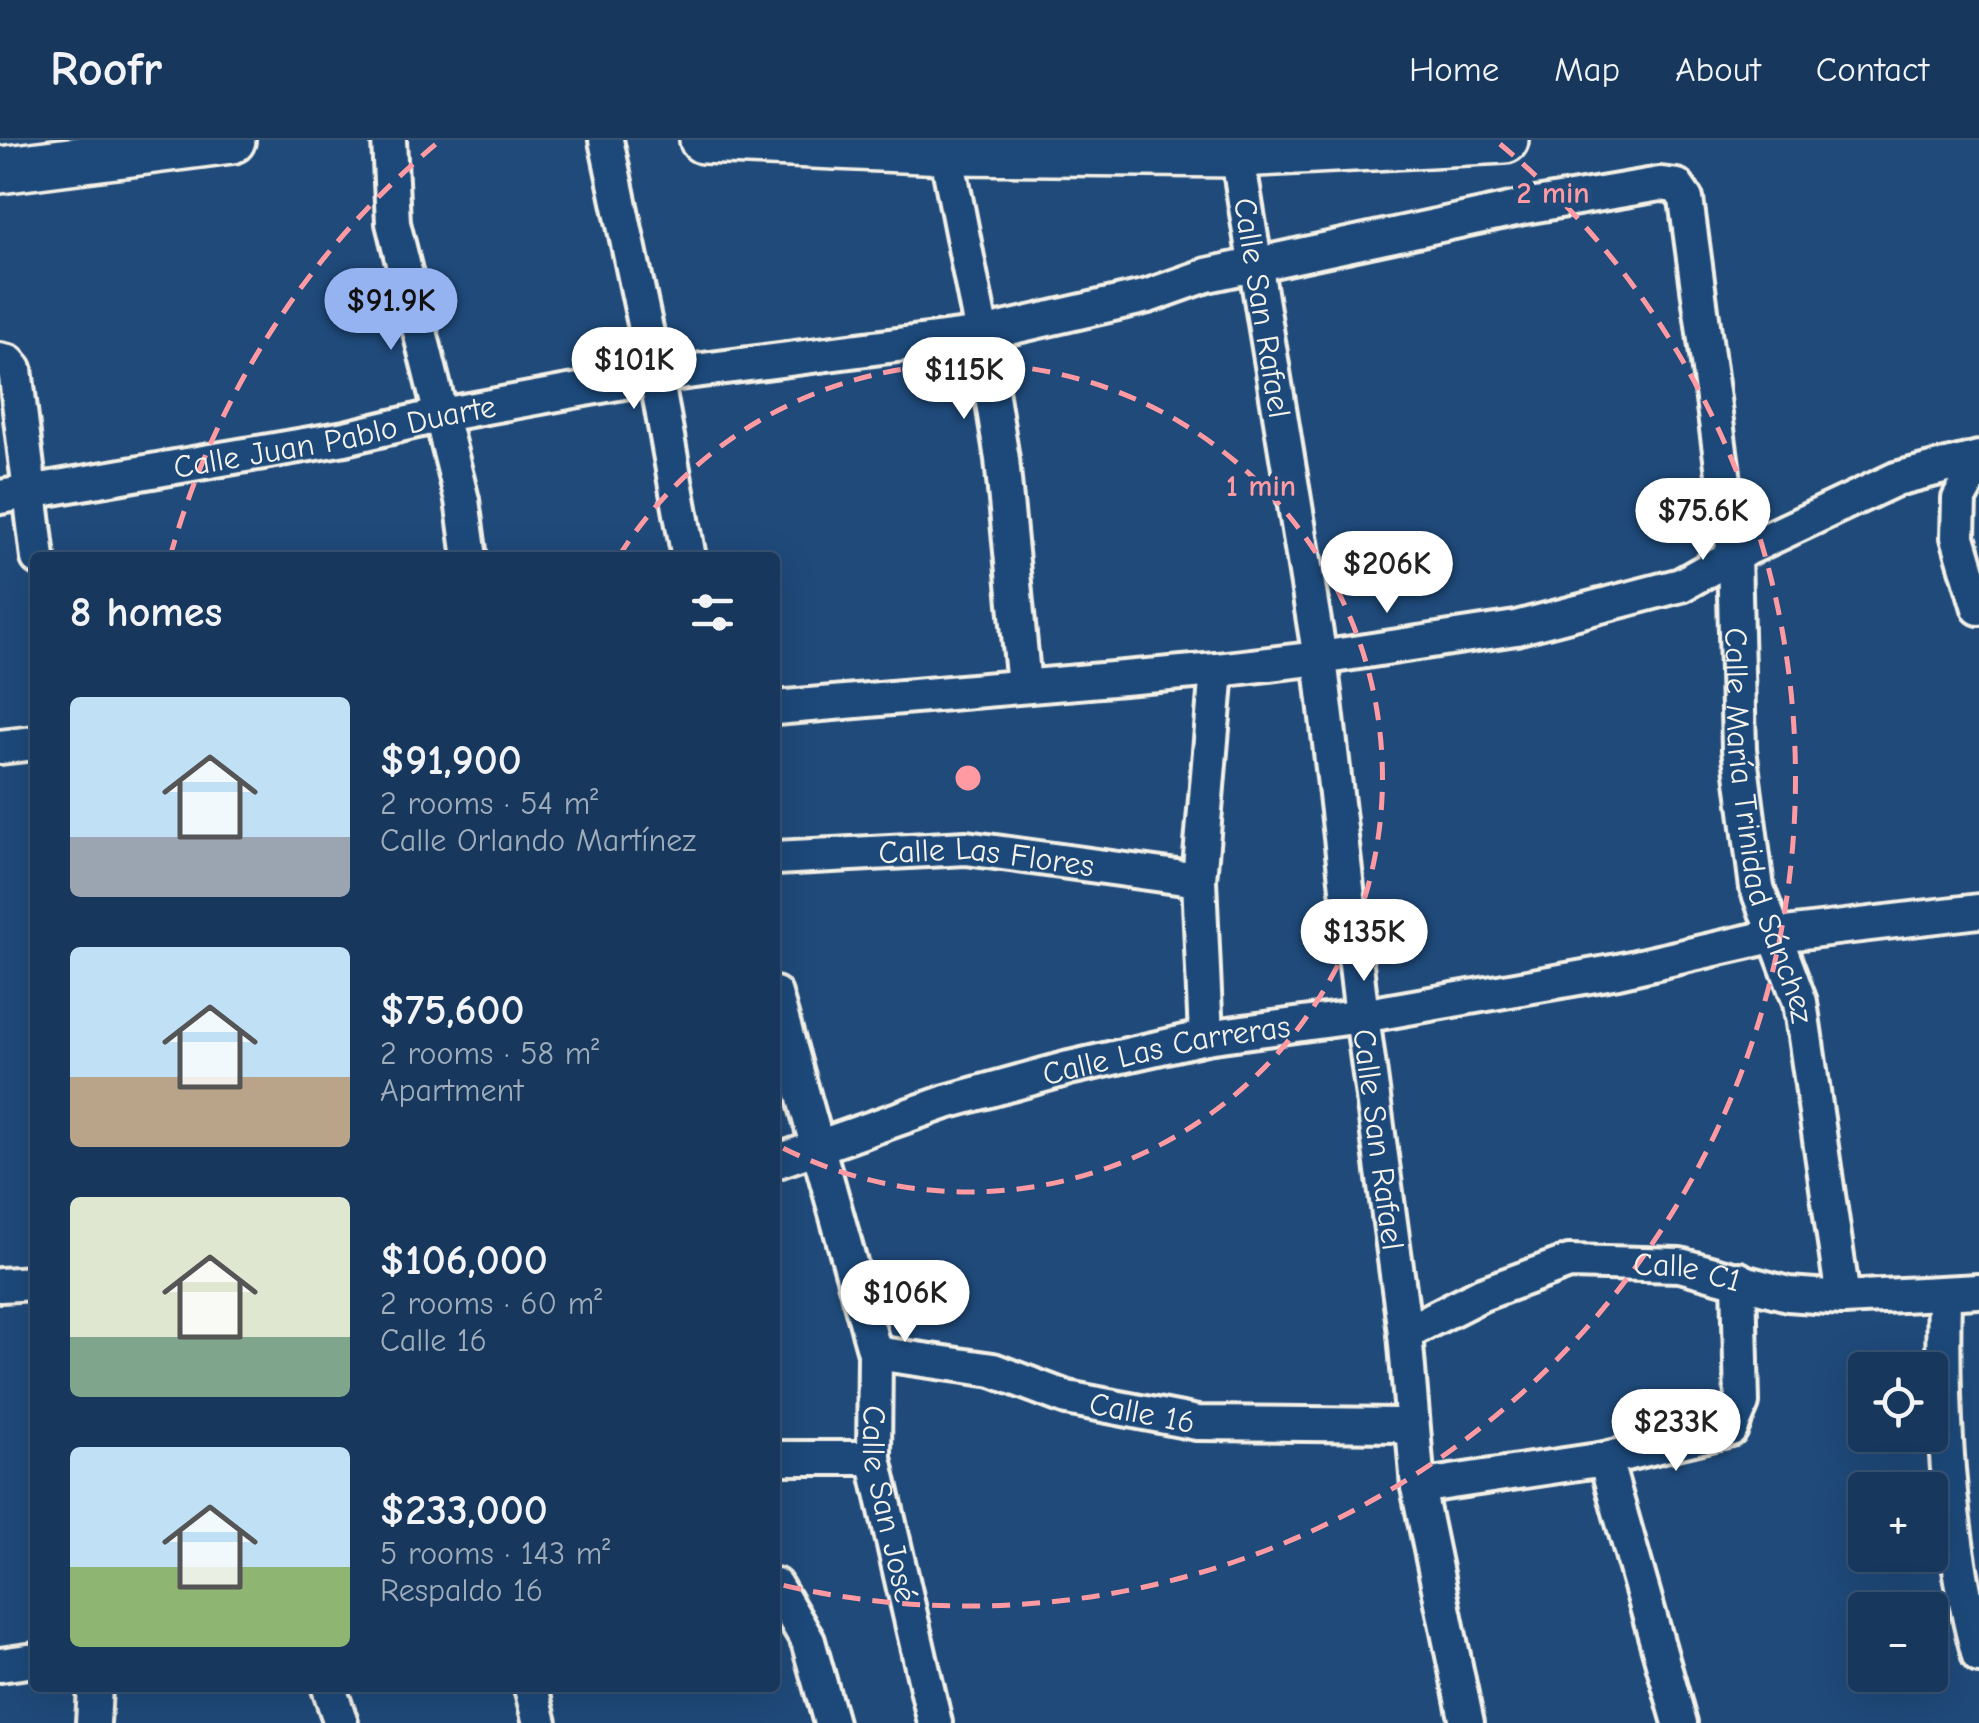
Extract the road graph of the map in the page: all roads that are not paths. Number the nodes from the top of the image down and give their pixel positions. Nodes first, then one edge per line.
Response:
1 (232, 140) edge
2 (389, 140) edge
3 (606, 140) edge
4 (703, 140) edge
5 (1504, 140) edge
6 (1236, 147) edge
7 (946, 151) junction
8 (0, 170) edge
9 (1256, 264) junction
10 (982, 334) junction
11 (8, 365) edge
12 (656, 376) junction
13 (442, 415) junction
14 (1979, 460) edge
15 (16, 495) edge
16 (36, 552) edge
17 (469, 552) edge
18 (688, 552) edge
19 (1734, 555) junction
20 (1979, 608) edge
21 (1320, 658) junction
22 (1216, 670) junction
23 (1024, 686) junction
24 (780, 708) edge
25 (30, 743) edge
26 (0, 746) edge
27 (780, 858) edge
28 (1198, 880) junction
29 (1979, 911) edge
30 (1777, 935) junction
31 (780, 1013) edge
32 (1362, 1016) junction
33 (1206, 1036) junction
34 (816, 1146) junction
35 (780, 1160) edge
36 (1739, 1279) junction
37 (0, 1285) edge
38 (30, 1286) edge
39 (1979, 1291) edge
40 (1944, 1294) junction
41 (1843, 1298) junction
42 (1406, 1333) junction
43 (875, 1354) junction
44 (1412, 1433) junction
45 (780, 1458) edge
46 (874, 1458) junction
47 (1606, 1459) junction
48 (1418, 1488) junction
49 (780, 1593) edge
50 (1979, 1656) edge
51 (30, 1661) edge
52 (0, 1665) edge
53 (95, 1692) edge
54 (330, 1692) edge
55 (532, 1692) edge
56 (924, 1720) edge
57 (92, 1723) edge
58 (341, 1723) edge
59 (540, 1723) edge
60 (831, 1723) edge
61 (1467, 1723) edge
62 (1680, 1723) edge

1 - 8 street
2 - 13 street
3 - 12 street
4 - 7 street
5 - 6 street
6 - 7 street
6 - 9 street, Calle San Rafael
7 - 10 street
9 - 10 street, Calle Juan Pablo Duarte
9 - 19 street, Calle María Trinidad Sánchez
9 - 21 street, Calle San Rafael
10 - 12 street, Calle Juan Pablo Duarte
10 - 23 street
11 - 15 street
12 - 13 street, Calle Juan Pablo Duarte
12 - 18 street
13 - 15 street, Calle Juan Pablo Duarte
13 - 17 street
14 - 19 street
14 - 20 street
15 - 16 street
19 - 21 street
19 - 30 street, Calle María Trinidad Sánchez
21 - 22 street
21 - 32 street, Calle San Rafael
22 - 23 street
22 - 28 street
23 - 24 street
25 - 26 street
27 - 28 street, Calle Las Flores
28 - 33 street
29 - 30 street, Calle Las Carreras
30 - 32 street, Calle Las Carreras
30 - 41 street, Calle María Trinidad Sánchez
31 - 34 street, Calle San José
32 - 33 street, Calle Las Carreras
32 - 42 street, Calle San Rafael
33 - 34 street, Calle Las Carreras
34 - 35 street, Calle Las Carreras
34 - 43 street, Calle San José
36 - 41 street, Calle C1
36 - 42 street, Calle C1
36 - 47 street
37 - 38 street
39 - 40 street, Calle C1
40 - 41 street, Calle C1
40 - 50 street
42 - 44 street, Calle San Rafael
43 - 44 street, Calle 16
43 - 46 street, Calle San José
44 - 48 street, Calle San Rafael
45 - 46 street
46 - 56 street, Calle San José
47 - 48 street
47 - 62 street
48 - 61 street, Calle San Rafael
49 - 60 street
51 - 52 street
53 - 57 street
54 - 58 street
55 - 59 street

